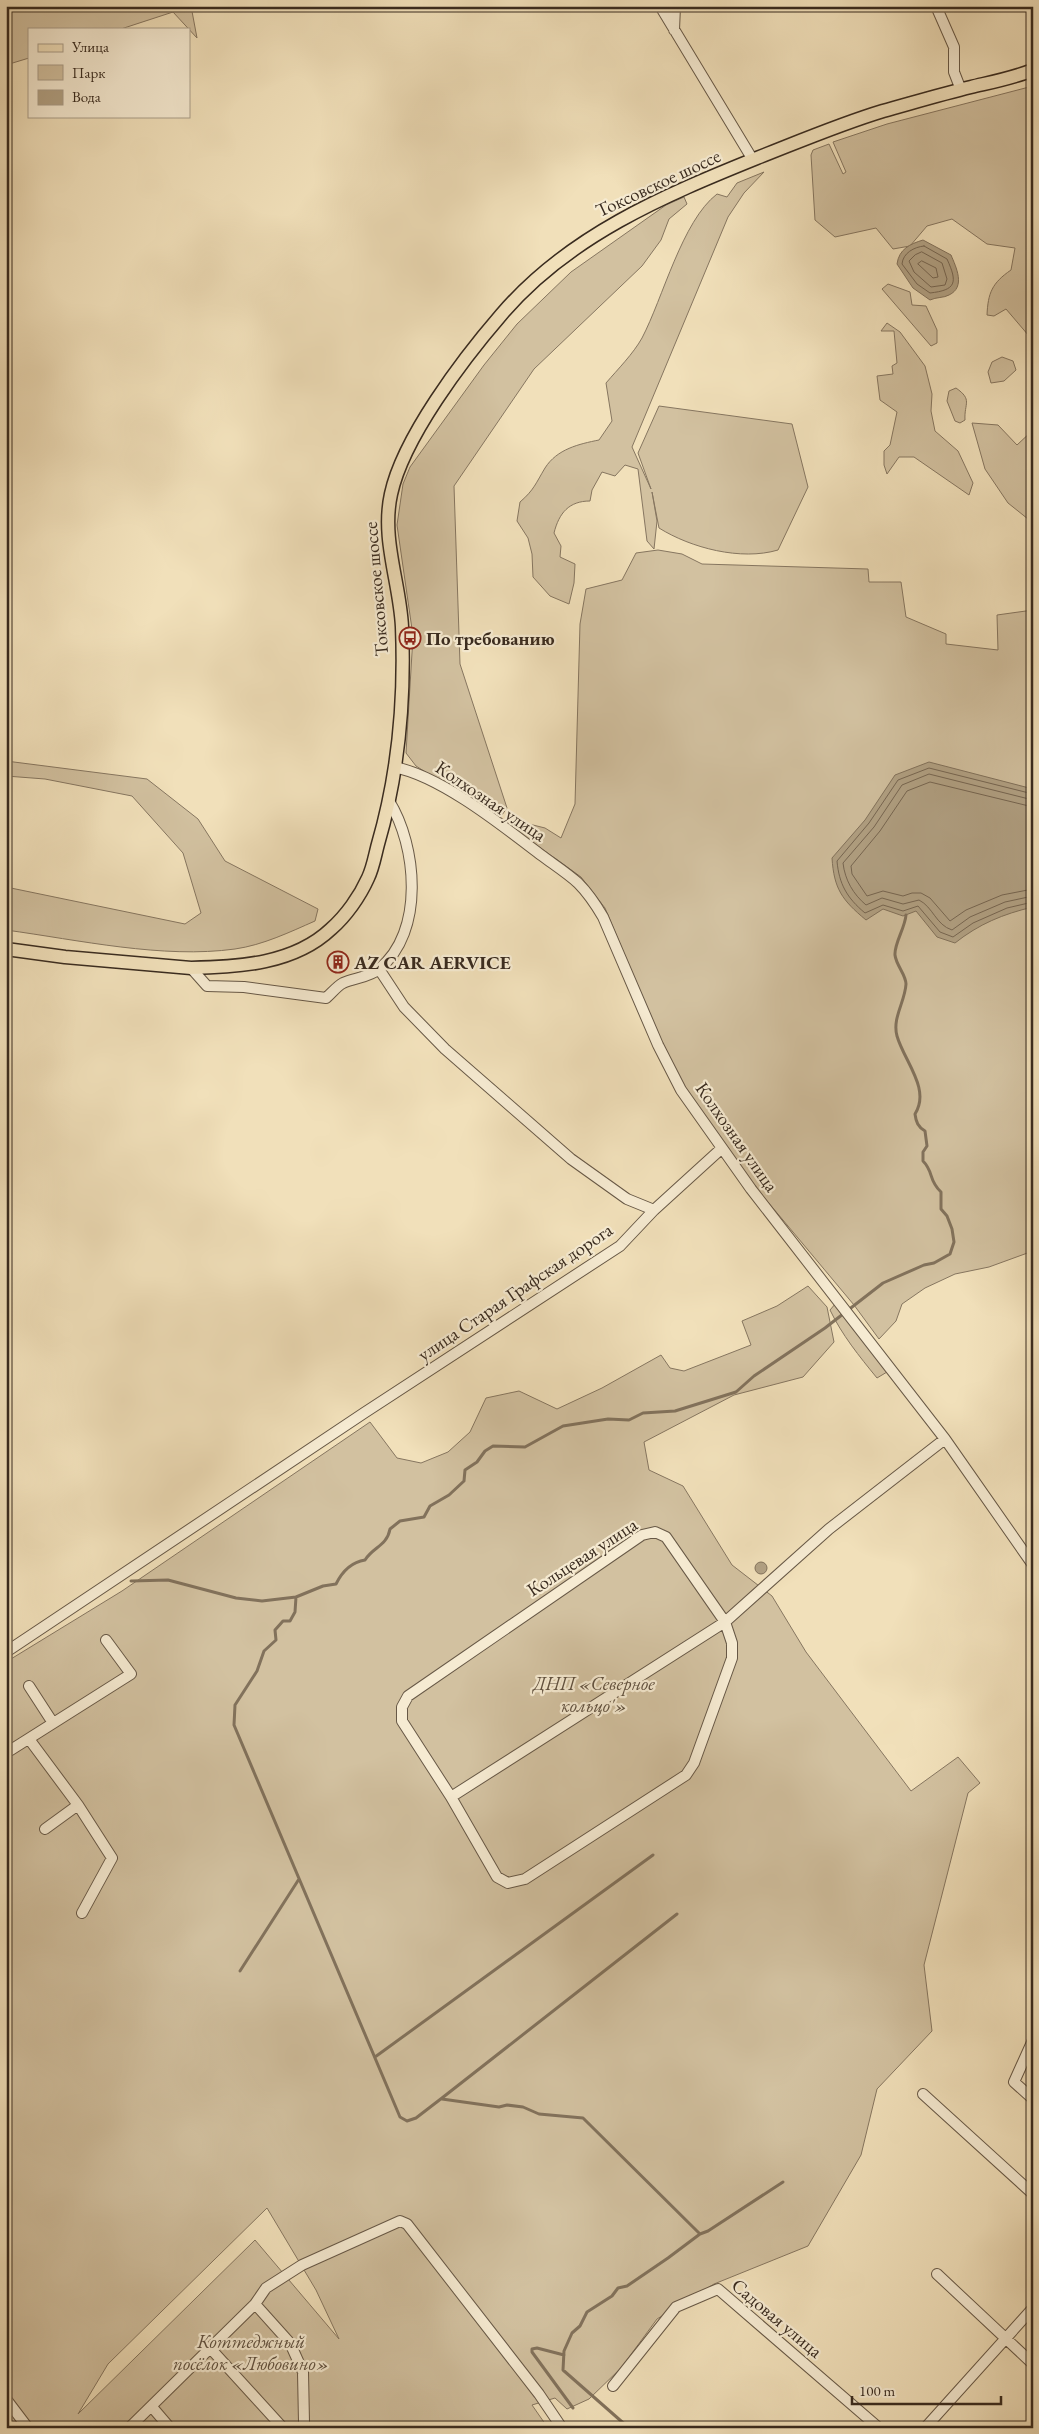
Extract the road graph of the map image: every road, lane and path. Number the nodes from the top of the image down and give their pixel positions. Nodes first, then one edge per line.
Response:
1 (660, 6) edge
2 (675, 6) edge
3 (936, 6) edge
4 (674, 30) junction
5 (1033, 70) edge
6 (961, 90) junction
7 (753, 160) junction
8 (394, 767) junction
9 (389, 801) junction
10 (6, 949) edge
11 (191, 968) junction
12 (379, 969) junction
13 (721, 1149) junction
14 (654, 1210) junction
15 (945, 1439) junction
16 (1033, 1565) edge
17 (724, 1622) junction
18 (106, 1640) dead end
19 (6, 1652) edge
20 (30, 1686) dead end
21 (53, 1723) junction
22 (29, 1739) junction
23 (6, 1753) edge
24 (451, 1796) junction
25 (78, 1805) junction
26 (45, 1829) dead end
27 (82, 1913) dead end
28 (1033, 2040) edge
29 (922, 2094) dead end
30 (1033, 2099) edge
31 (1033, 2194) edge
32 (937, 2274) dead end
33 (256, 2304) junction
34 (1033, 2308) edge
35 (1006, 2338) junction
36 (211, 2349) junction
37 (1033, 2364) edge
38 (614, 2386) dead end
39 (6, 2399) edge
40 (152, 2407) junction
41 (28, 2428) edge
42 (129, 2428) edge
43 (170, 2428) edge
44 (283, 2428) edge
45 (302, 2428) edge
46 (562, 2428) edge
47 (878, 2428) edge
48 (925, 2428) edge

1 - 4 street
2 - 4 street
3 - 6 street
4 - 7 street
5 - 6 main road, Токсовское шоссе
6 - 7 main road, Токсовское шоссе
7 - 8 main road, Токсовское шоссе
8 - 9 main road, Токсовское шоссе
8 - 13 street, Колхозная улица
9 - 11 main road, Токсовское шоссе
9 - 12 street
10 - 11 main road, Токсовское шоссе
11 - 12 street
12 - 14 street
13 - 14 street, улица Старая Графская дорога
13 - 15 street, Колхозная улица
14 - 19 street, улица Старая Графская дорога
15 - 16 street, Колхозная улица
15 - 17 street
17 - 24 street
17 - 24 street, Кольцевая улица
17 - 24 street, Кольцевая улица
18 - 21 street
20 - 21 street
21 - 22 street
22 - 23 street
22 - 25 street
25 - 26 street
25 - 27 street
28 - 30 street
29 - 31 street
32 - 35 street
33 - 36 street
33 - 45 street
33 - 46 street
34 - 35 street
35 - 37 street
35 - 48 street
36 - 40 street
36 - 44 street
38 - 47 street, Садовая улица
39 - 41 street
40 - 42 street
40 - 43 street

